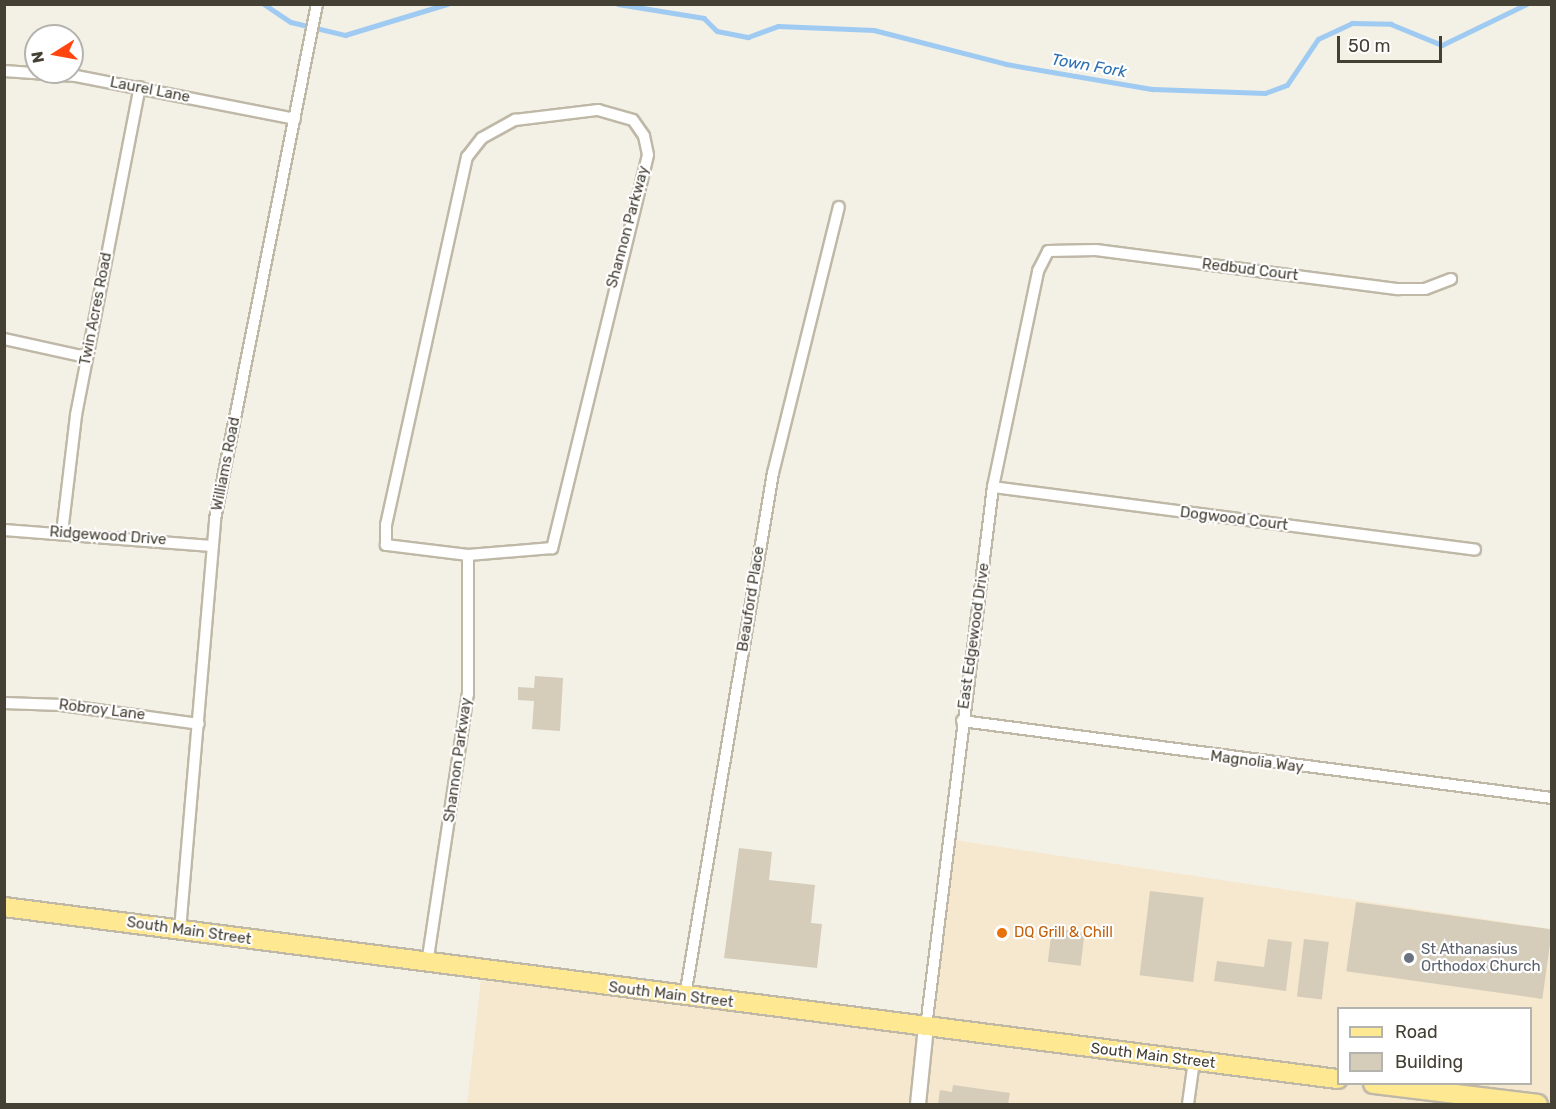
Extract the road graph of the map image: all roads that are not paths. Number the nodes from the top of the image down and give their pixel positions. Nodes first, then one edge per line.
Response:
1 (317, 4) edge
2 (4, 70) edge
3 (140, 87) junction
4 (295, 119) junction
5 (839, 207) dead end
6 (1048, 251) joint
7 (1451, 279) dead end
8 (4, 339) edge
9 (86, 357) junction
10 (993, 486) junction
11 (4, 530) edge
12 (62, 533) junction
13 (211, 546) junction
14 (1475, 550) dead end
15 (468, 555) junction
16 (4, 704) edge
17 (962, 721) junction
18 (198, 724) junction
19 (1551, 798) edge
20 (4, 907) edge
21 (180, 930) junction
22 (427, 964) junction
23 (685, 996) junction
24 (926, 1027) junction
25 (1194, 1061) junction
26 (1337, 1079) edge
27 (1385, 1085) edge
28 (1483, 1101) edge
29 (918, 1104) edge
30 (1188, 1104) edge
31 (1538, 1104) edge

1 - 4 street, Williams Road
2 - 3 street, Laurel Lane
3 - 4 street, Laurel Lane
3 - 9 street, Twin Acres Road
4 - 13 street, Williams Road
5 - 23 street, Beauford Place
6 - 7 street, Redbud Court
6 - 10 street, East Edgewood Drive
8 - 9 street
9 - 12 street, Twin Acres Road
10 - 14 street, Dogwood Court
10 - 17 street, East Edgewood Drive
11 - 12 street, Ridgewood Drive
12 - 13 street, Ridgewood Drive
13 - 18 street, Williams Road
15 - 15 street, Shannon Parkway
15 - 22 street, Shannon Parkway
16 - 18 street, Robroy Lane
17 - 19 street, Magnolia Way
17 - 24 street, East Edgewood Drive
18 - 21 street, Williams Road
20 - 21 main road, South Main Street
21 - 22 main road, South Main Street
22 - 23 main road, South Main Street
23 - 24 main road, South Main Street
24 - 25 main road, South Main Street
24 - 29 street
25 - 26 main road, South Main Street
25 - 30 street
27 - 28 main road
28 - 31 main road

